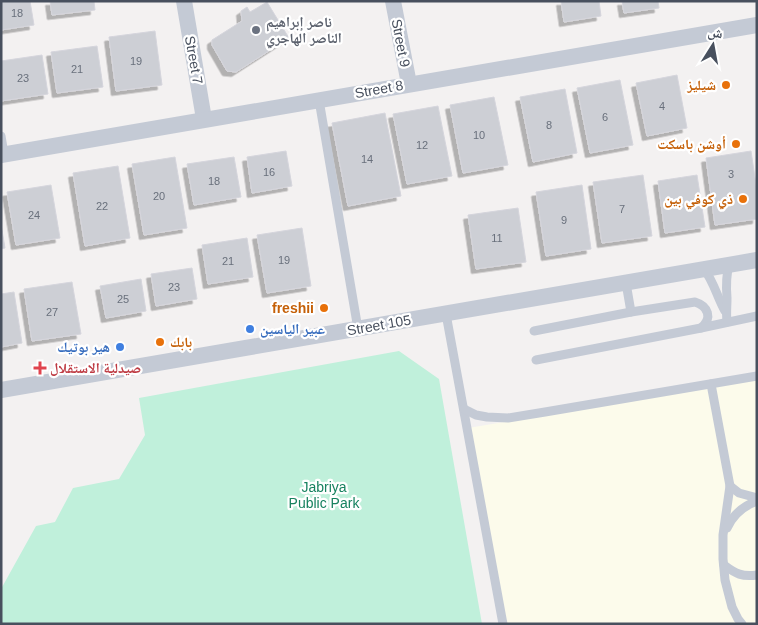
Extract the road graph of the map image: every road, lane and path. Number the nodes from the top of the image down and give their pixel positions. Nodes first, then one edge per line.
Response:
1 (184, 1) edge
2 (393, 1) edge
3 (757, 25) edge
4 (409, 84) junction
5 (319, 100) junction
6 (204, 120) junction
7 (1, 136) edge
8 (3, 154) edge
9 (757, 260) edge
10 (729, 265) junction
11 (704, 269) junction
12 (626, 283) junction
13 (725, 311) junction
14 (631, 312) junction
15 (446, 314) junction
16 (757, 316) edge
17 (727, 322) junction
18 (701, 328) junction
19 (358, 329) junction
20 (534, 331) dead end
21 (536, 360) dead end
22 (757, 376) edge
23 (711, 384) junction
24 (1, 390) edge
25 (464, 409) junction
26 (730, 486) junction
27 (757, 499) edge
28 (724, 535) junction
29 (724, 565) junction
30 (757, 575) edge
31 (503, 624) edge
32 (742, 624) edge

1 - 6 street, Street 7
2 - 4 street, Street 9
3 - 4 street, Street 8
4 - 5 street, Street 8
5 - 6 street, Street 8
5 - 19 lane
6 - 8 street, Street 8
7 - 8 lane
9 - 10 street, Street 105
10 - 11 street, Street 105
10 - 13 lane
11 - 12 street, Street 105
11 - 13 lane
12 - 14 lane
12 - 15 street, Street 105
13 - 17 lane
14 - 18 lane
14 - 20 lane
15 - 19 street, Street 105
15 - 25 lane
16 - 17 lane
17 - 18 lane
18 - 21 lane
19 - 24 street, Street 105
22 - 23 lane
23 - 25 lane
23 - 26 lane
25 - 31 lane
26 - 27 lane
26 - 28 lane
27 - 28 lane
28 - 29 lane
29 - 30 lane
29 - 32 lane

